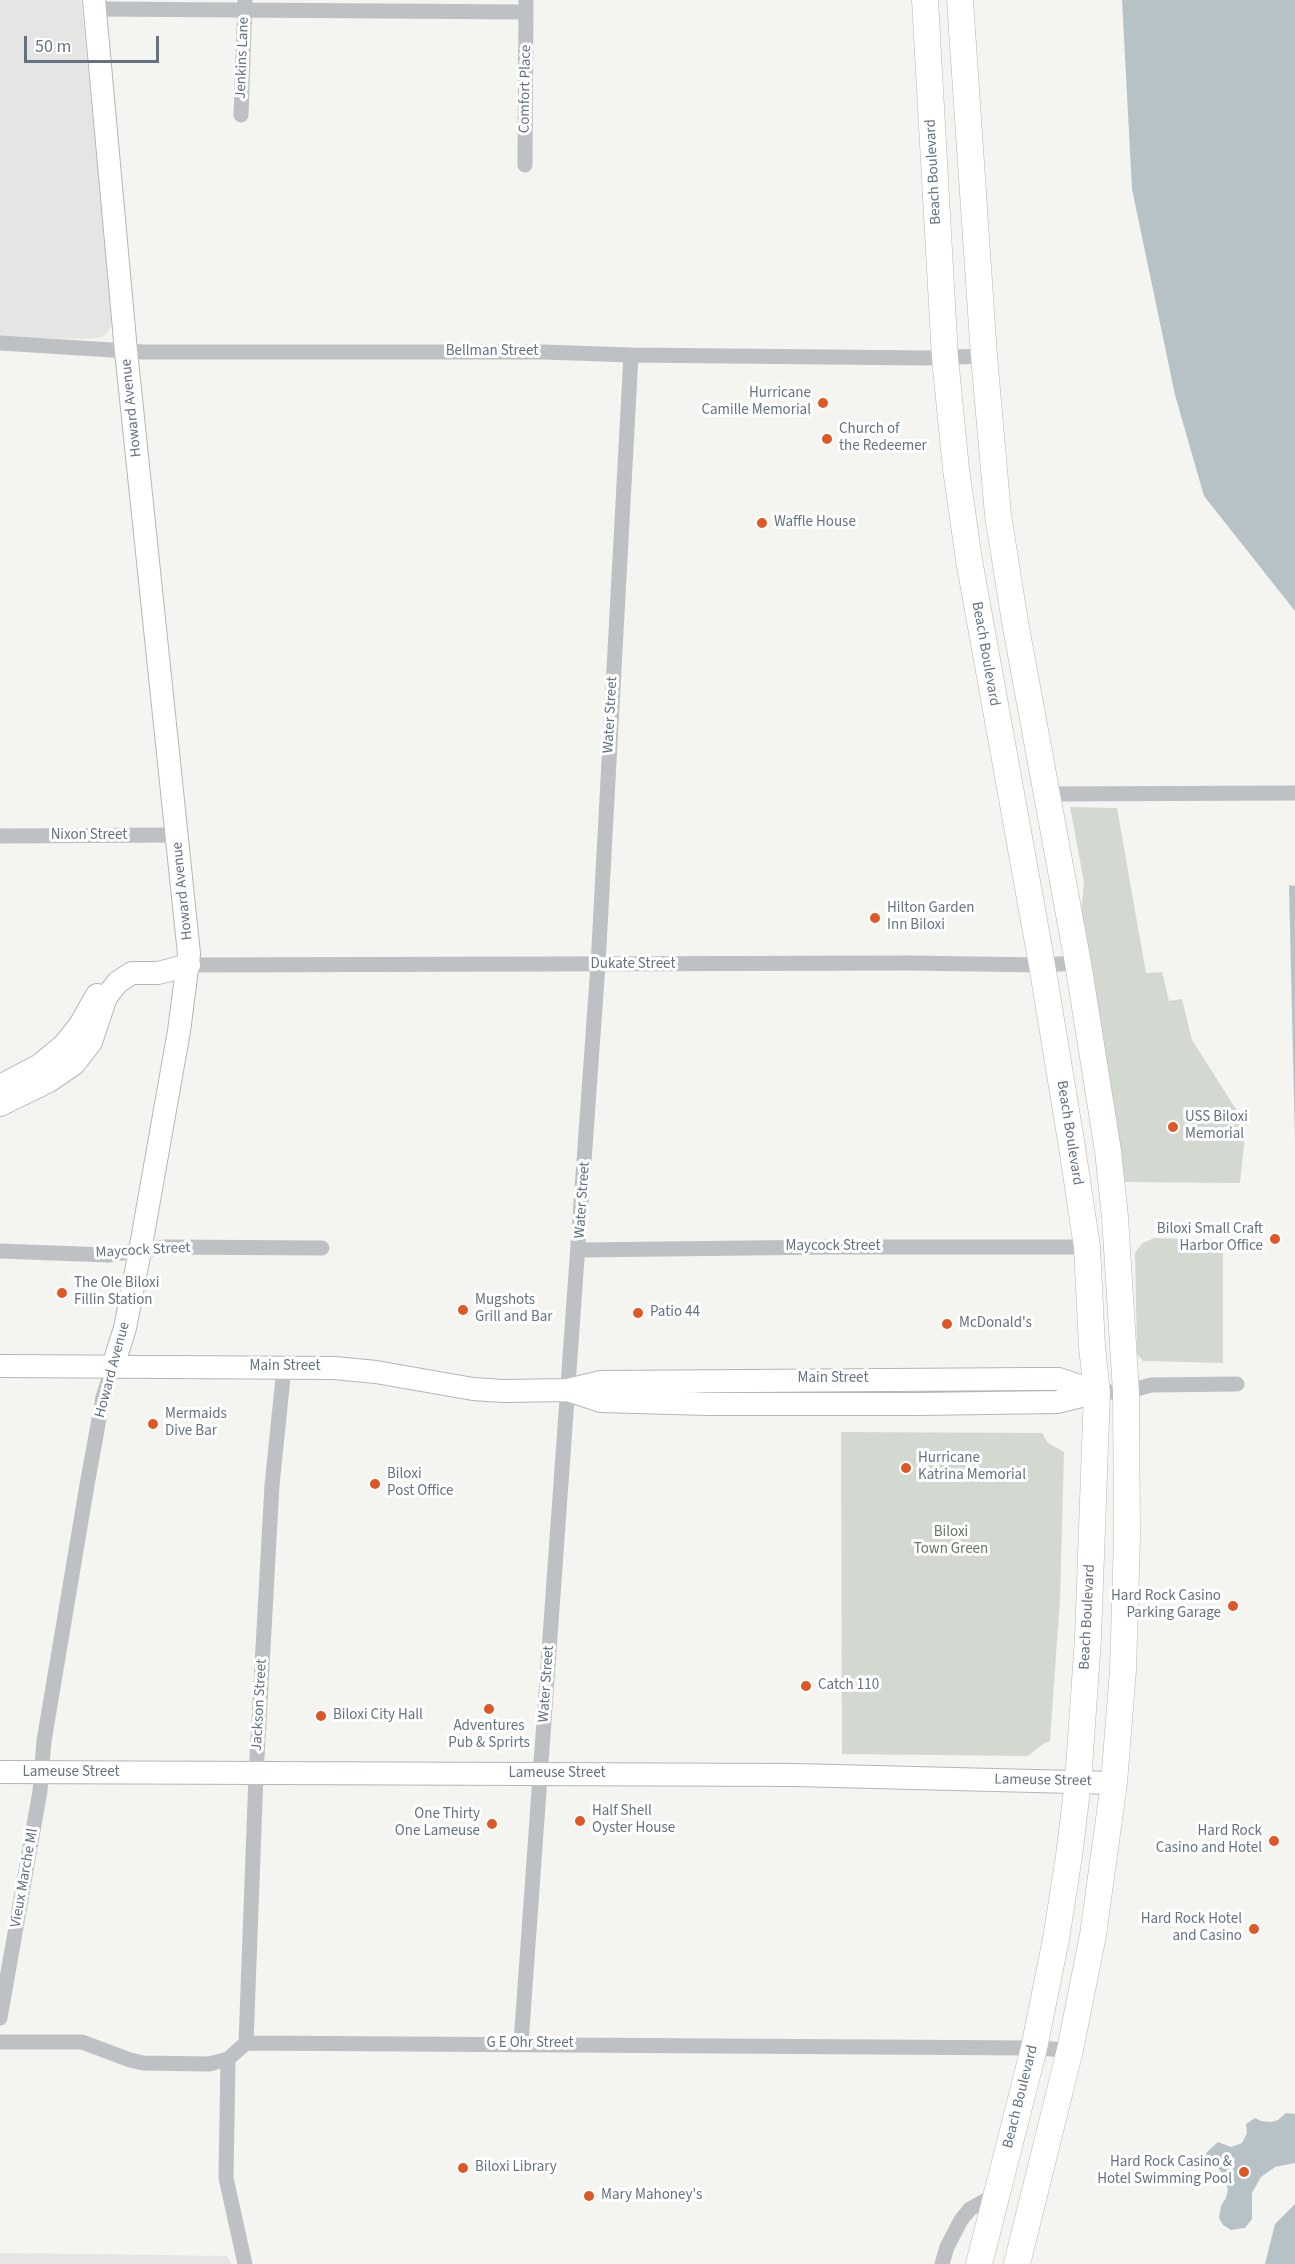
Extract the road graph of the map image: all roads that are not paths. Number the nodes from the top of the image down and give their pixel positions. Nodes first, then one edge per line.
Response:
1 (925, 0) edge
2 (960, 0) edge
3 (94, 4) edge
4 (245, 5) edge
5 (526, 6) edge
6 (241, 116) dead end
7 (525, 165) dead end
8 (0, 343) edge
9 (126, 351) junction
10 (631, 355) junction
11 (984, 357) junction
12 (945, 358) junction
13 (1295, 793) edge
14 (1047, 794) junction
15 (178, 835) junction
16 (0, 836) edge
17 (1078, 963) junction
18 (1042, 964) junction
19 (598, 965) junction
20 (189, 966) junction
21 (0, 1086) edge
22 (0, 1105) edge
23 (1087, 1247) junction
24 (322, 1248) dead end
25 (579, 1250) junction
26 (0, 1251) edge
27 (140, 1251) junction
28 (0, 1366) edge
29 (113, 1366) junction
30 (284, 1368) junction
31 (1237, 1384) dead end
32 (568, 1390) junction
33 (1097, 1392) junction
34 (1126, 1392) junction
35 (0, 1772) edge
36 (42, 1773) junction
37 (541, 1774) junction
38 (256, 1775) junction
39 (1078, 1782) junction
40 (1114, 1783) junction
41 (0, 2018) edge
42 (0, 2042) edge
43 (246, 2043) junction
44 (521, 2043) junction
45 (1034, 2048) junction
46 (1070, 2050) junction
47 (228, 2059) junction
48 (997, 2194) junction
49 (245, 2264) edge
50 (942, 2264) edge
51 (979, 2264) edge
52 (1017, 2264) edge

1 - 12 main road, Beach Boulevard
2 - 11 main road
3 - 4 street, Comfort Place
3 - 9 street, Howard Avenue
4 - 5 street, Comfort Place
4 - 6 street, Jenkins Lane
5 - 7 street, Comfort Place
8 - 9 street, Bellman Street
9 - 10 street, Bellman Street
9 - 15 street, Howard Avenue
10 - 12 street, Bellman Street
10 - 19 street, Water Street
11 - 12 street, Bellman Street
11 - 14 main road
12 - 18 main road, Beach Boulevard
13 - 14 street
14 - 17 main road
15 - 16 street, Nixon Street
15 - 20 street, Howard Avenue
17 - 18 street, Dukate Street
17 - 34 main road
18 - 19 street, Dukate Street
18 - 23 main road, Beach Boulevard
19 - 20 street, Dukate Street
19 - 25 street, Water Street
20 - 21 street
20 - 22 street
20 - 27 street, Howard Avenue
23 - 25 street, Maycock Street
23 - 33 main road, Beach Boulevard
24 - 27 street, Maycock Street
25 - 32 street, Water Street
26 - 27 street, Maycock Street
27 - 29 street, Howard Avenue
28 - 29 street, Main Street
29 - 30 street, Main Street
29 - 36 street, Howard Avenue
30 - 32 street, Main Street
30 - 38 street, Jackson Street
31 - 34 street, Main Street
32 - 33 street, Main Street
32 - 37 street, Water Street
33 - 34 street, Main Street
33 - 39 main road, Beach Boulevard
34 - 40 main road
35 - 36 street, Lameuse Street
36 - 38 street, Lameuse Street
36 - 41 street, Vieux Marche Ml
37 - 38 street, Lameuse Street
37 - 39 street, Lameuse Street
37 - 44 street, Water Street
38 - 43 street, Jackson Street
39 - 40 street, Lameuse Street
39 - 45 main road, Beach Boulevard
40 - 46 main road
42 - 47 street
43 - 44 street, G E Ohr Street
43 - 47 street
44 - 45 street, G E Ohr Street
45 - 46 street, G E Ohr Street
45 - 48 main road, Beach Boulevard
46 - 52 main road
47 - 49 street
48 - 50 street
48 - 51 main road, Beach Boulevard

